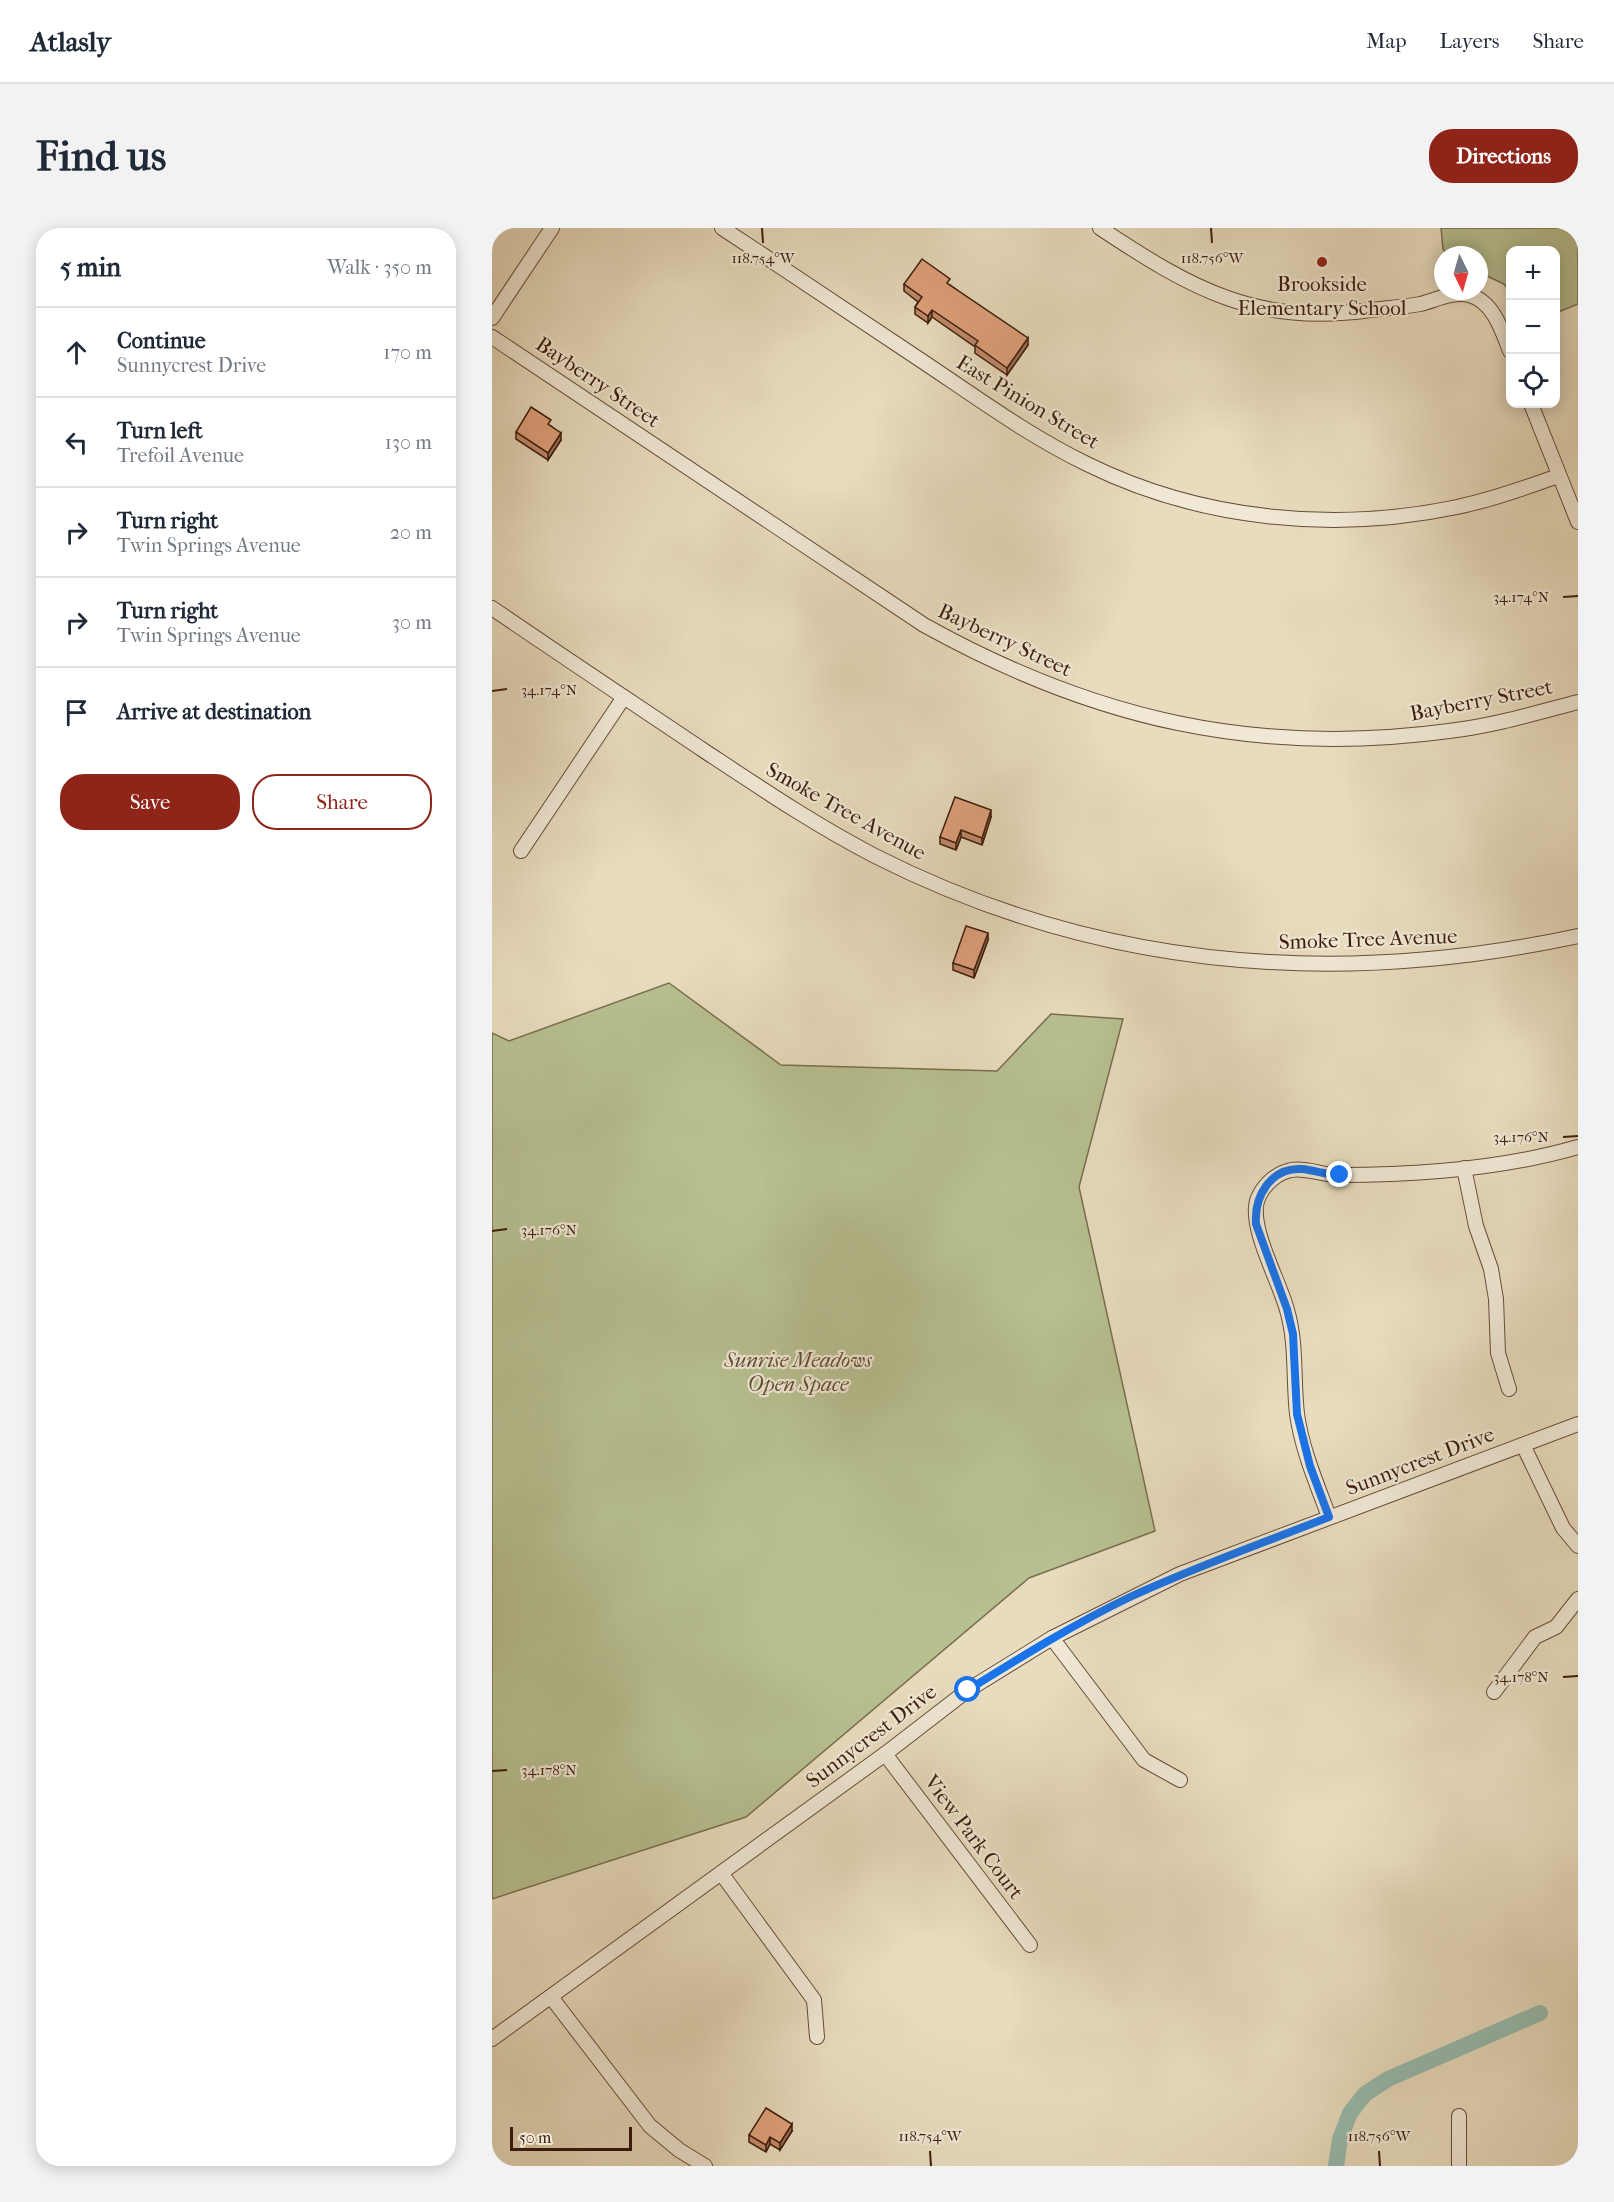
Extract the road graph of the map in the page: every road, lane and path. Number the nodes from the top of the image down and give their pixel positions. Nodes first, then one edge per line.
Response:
1 (552, 228) edge
2 (722, 228) edge
3 (1100, 228) edge
4 (492, 318) edge
5 (492, 337) edge
6 (1506, 342) edge
7 (1532, 408) edge
8 (1558, 476) junction
9 (1578, 522) edge
10 (492, 608) edge
11 (624, 697) junction
12 (1578, 702) edge
13 (521, 851) dead end
14 (1578, 936) edge
15 (1578, 1147) edge
16 (1464, 1168) junction
17 (1509, 1389) dead end
18 (1578, 1424) edge
19 (1522, 1445) junction
20 (1329, 1517) junction
21 (1578, 1546) edge
22 (1578, 1599) edge
23 (1052, 1638) junction
24 (1494, 1692) dead end
25 (885, 1754) junction
26 (1180, 1780) dead end
27 (721, 1873) junction
28 (1030, 1945) dead end
29 (551, 1996) junction
30 (817, 2037) dead end
31 (492, 2039) edge
32 (1459, 2116) dead end
33 (705, 2166) edge
34 (1459, 2166) edge

1 - 4 street
2 - 8 street, East Pinion Street
3 - 6 street
5 - 12 street, Bayberry Street
7 - 8 street
8 - 9 street
10 - 11 street, Smoke Tree Avenue
11 - 13 street
11 - 14 street, Smoke Tree Avenue
15 - 16 street
16 - 17 street
16 - 20 street
18 - 19 street, Sunnycrest Drive
19 - 20 street, Sunnycrest Drive
19 - 21 street
20 - 23 street, Sunnycrest Drive
22 - 24 street
23 - 25 street, Sunnycrest Drive
23 - 26 street
25 - 27 street, Sunnycrest Drive
25 - 28 street, View Park Court
27 - 29 street, Sunnycrest Drive
27 - 30 street
29 - 31 street, Sunnycrest Drive
29 - 33 street
32 - 34 street

